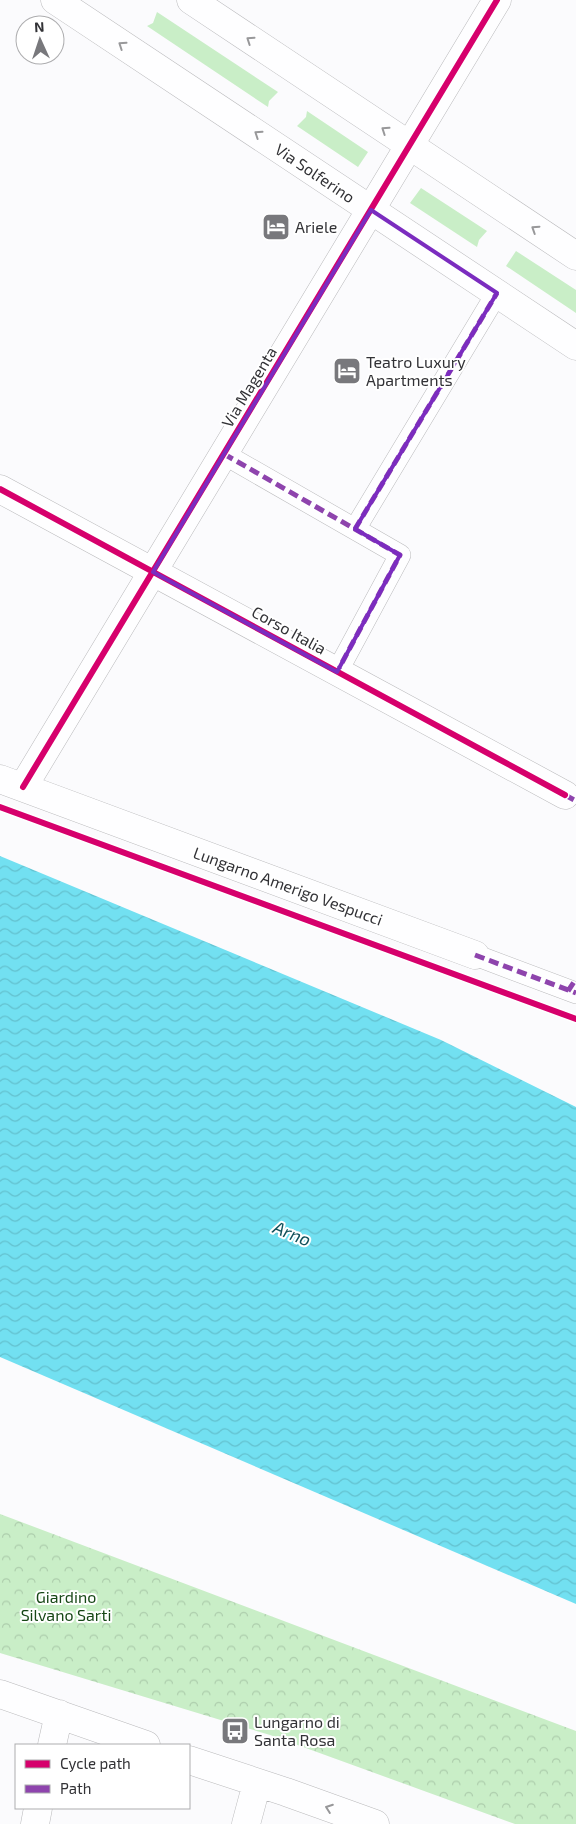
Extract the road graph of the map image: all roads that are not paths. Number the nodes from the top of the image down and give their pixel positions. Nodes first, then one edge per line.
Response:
1 (55, 0) edge
2 (190, 0) edge
3 (497, 0) edge
4 (409, 146) junction
5 (371, 210) junction
6 (576, 256) edge
7 (497, 293) junction
8 (576, 346) edge
9 (224, 454) junction
10 (0, 489) edge
11 (355, 529) junction
12 (153, 572) junction
13 (337, 672) junction
14 (12, 783) edge
15 (571, 798) edge
16 (475, 955) joint
17 (573, 988) edge
18 (0, 1694) edge
19 (59, 1714) junction
20 (52, 1744) edge
21 (143, 1744) edge
22 (190, 1760) edge
23 (256, 1783) junction
24 (38, 1809) edge
25 (34, 1824) edge
26 (246, 1824) edge
27 (375, 1824) edge

5 -> 1 street, Via Solferino
4 -> 2 street
3 - 4 street, Via Magenta
4 - 5 street, Via Magenta
6 -> 4 street
5 - 7 street, Via Solferino
5 - 9 street, Via Magenta
7 - 8 street, Via Solferino
7 - 11 street
9 - 11 street
9 - 12 street, Via Magenta
10 - 12 street, Corso Italia
11 - 13 street
12 - 13 street, Corso Italia
12 - 14 street, Via Magenta
13 - 15 street, Corso Italia
14 - 16 street, Lungarno Amerigo Vespucci
16 - 17 street, Lungarno Amerigo Vespucci
18 - 19 street
19 - 20 street
19 - 21 street
22 - 23 street
23 - 26 street
27 -> 23 street
24 - 25 street

